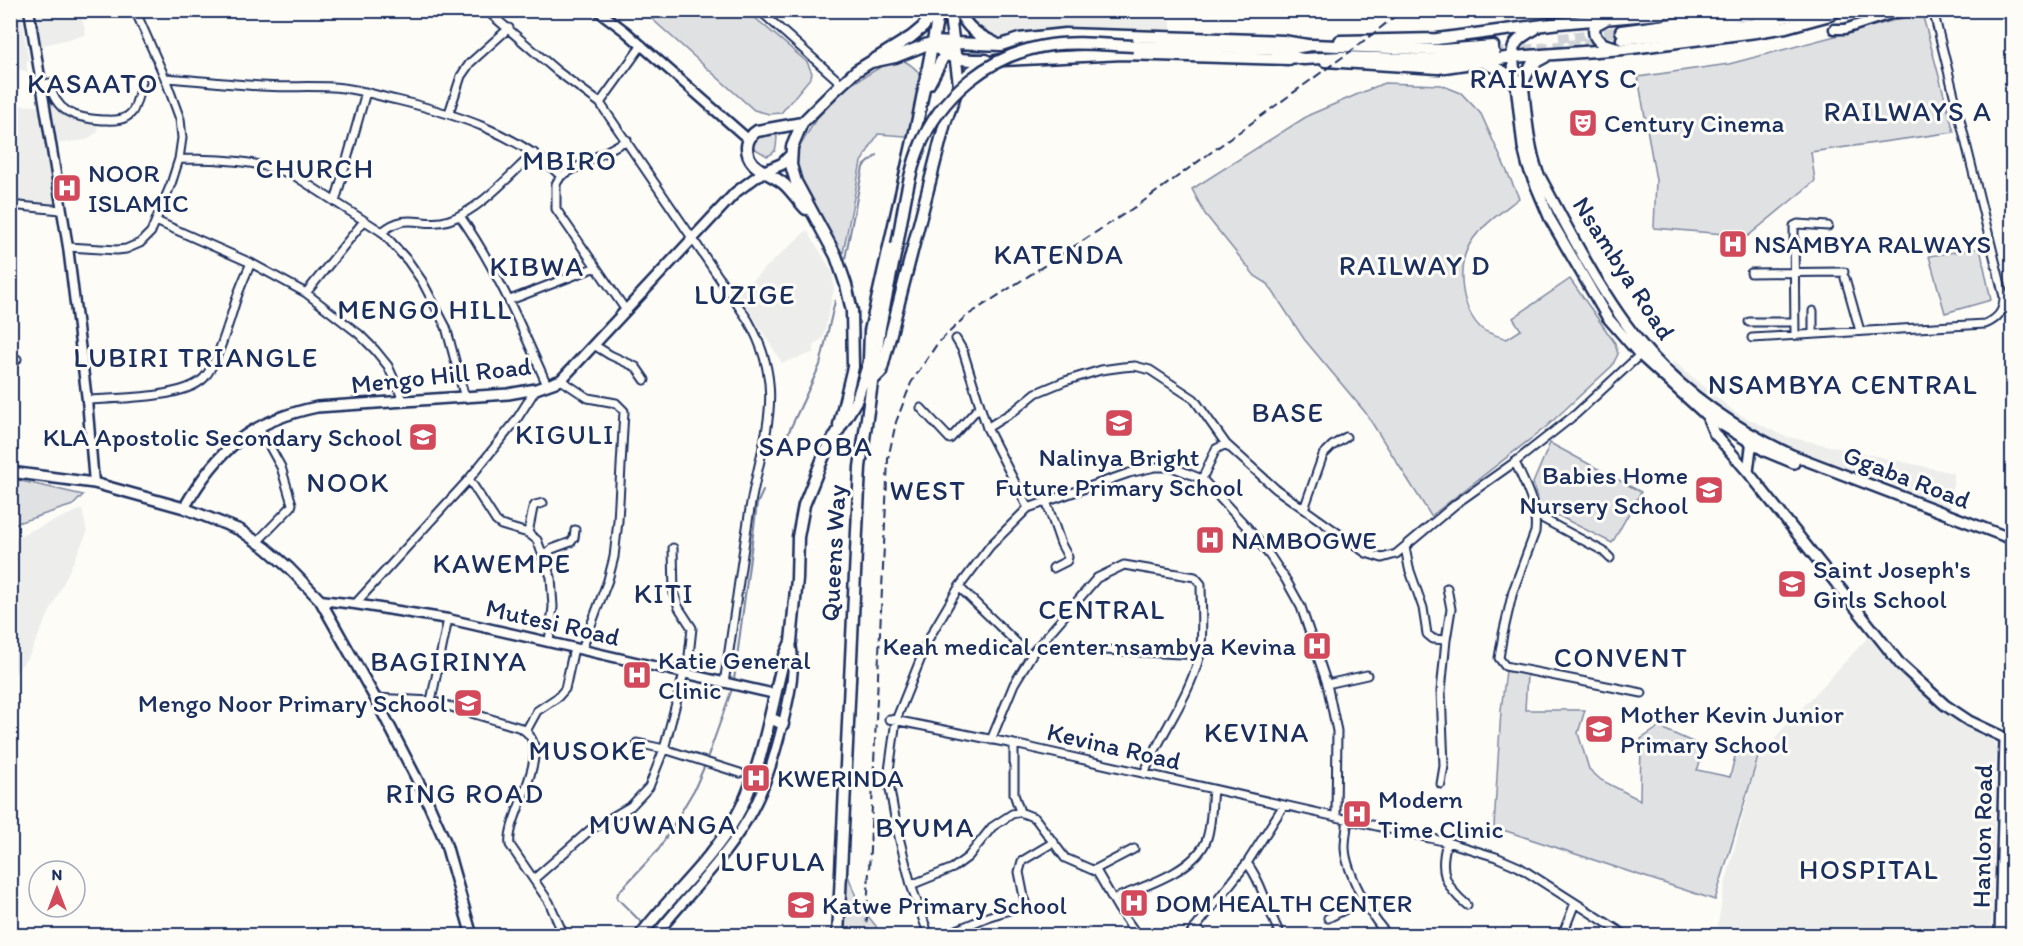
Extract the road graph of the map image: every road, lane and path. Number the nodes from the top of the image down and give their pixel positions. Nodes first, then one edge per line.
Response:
1 (29, 10) edge
2 (135, 10) edge
3 (486, 10) edge
4 (597, 10) edge
5 (759, 10) edge
6 (937, 10) edge
7 (952, 10) edge
8 (959, 10) edge
9 (1704, 10) edge
10 (1780, 10) edge
11 (1816, 10) edge
12 (1839, 10) edge
13 (1903, 10) edge
14 (1933, 10) edge
15 (1612, 18) junction
16 (1543, 25) junction
17 (509, 28) junction
18 (1834, 29) dead end
19 (1497, 31) junction
20 (1622, 39) junction
21 (933, 42) junction
22 (1515, 42) junction
23 (954, 43) junction
24 (642, 45) junction
25 (1001, 45) junction
26 (1312, 45) junction
27 (1202, 48) junction
28 (944, 54) junction
29 (1553, 54) junction
30 (1516, 57) junction
31 (956, 58) junction
32 (1303, 59) junction
33 (1001, 60) junction
34 (871, 62) junction
35 (1483, 62) junction
36 (165, 78) junction
37 (142, 81) dead end
38 (1519, 83) junction
39 (842, 84) junction
40 (959, 84) junction
41 (41, 85) junction
42 (366, 92) junction
43 (922, 101) junction
44 (600, 103) junction
45 (449, 113) junction
46 (802, 123) junction
47 (627, 140) junction
48 (748, 140) junction
49 (534, 153) junction
50 (748, 153) junction
51 (791, 155) junction
52 (179, 159) junction
53 (763, 172) junction
54 (561, 177) junction
55 (746, 184) junction
56 (335, 202) junction
57 (10, 205) edge
58 (61, 210) junction
59 (460, 216) junction
60 (156, 221) junction
61 (364, 221) junction
62 (818, 222) junction
63 (1828, 226) dead end
64 (382, 232) junction
65 (691, 239) junction
66 (68, 247) junction
67 (251, 263) junction
68 (596, 267) junction
69 (1751, 273) dead end
70 (1795, 273) junction
71 (306, 293) junction
72 (510, 300) junction
73 (625, 309) junction
74 (1813, 311) dead end
75 (1749, 322) dead end
76 (1795, 322) junction
77 (880, 327) junction
78 (1860, 331) junction
79 (1813, 334) junction
80 (1795, 335) junction
81 (1752, 338) dead end
82 (956, 339) dead end
83 (594, 345) junction
84 (1643, 352) junction
85 (17, 359) dead end
86 (869, 361) junction
87 (10, 368) edge
88 (561, 380) junction
89 (645, 380) dead end
90 (871, 382) junction
91 (547, 385) junction
92 (536, 389) junction
93 (465, 398) junction
94 (87, 400) junction
95 (404, 402) junction
96 (980, 406) junction
97 (921, 408) dead end
98 (1707, 416) junction
99 (259, 427) junction
100 (987, 428) junction
101 (837, 433) junction
102 (1346, 437) dead end
103 (1752, 440) junction
104 (1226, 444) junction
105 (1515, 462) junction
106 (10, 472) edge
107 (1748, 472) junction
108 (469, 479) junction
109 (1202, 479) junction
110 (94, 483) junction
111 (1046, 501) junction
112 (543, 503) dead end
113 (184, 508) junction
114 (1028, 508) junction
115 (1304, 509) junction
116 (1536, 515) junction
117 (575, 530) dead end
118 (528, 534) junction
119 (2013, 539) edge
120 (257, 542) junction
121 (1405, 547) junction
122 (673, 548) dead end
123 (542, 557) junction
124 (1610, 558) dead end
125 (1053, 568) dead end
126 (959, 587) junction
127 (1447, 588) dead end
128 (321, 600) junction
129 (355, 604) junction
130 (448, 619) junction
131 (1446, 640) junction
132 (549, 642) junction
133 (578, 649) junction
134 (1023, 649) dead end
135 (1085, 649) dead end
136 (1200, 655) junction
137 (789, 658) junction
138 (686, 674) junction
139 (1367, 675) dead end
140 (724, 683) junction
141 (1327, 684) junction
142 (1642, 693) dead end
143 (775, 694) junction
144 (375, 698) junction
145 (431, 702) junction
146 (770, 718) junction
147 (892, 719) junction
148 (783, 724) junction
149 (526, 730) junction
150 (2009, 738) edge
151 (991, 740) junction
152 (638, 743) dead end
153 (1014, 744) junction
154 (664, 749) junction
155 (740, 773) dead end
156 (1144, 774) junction
157 (1441, 784) dead end
158 (1213, 790) junction
159 (1284, 805) junction
160 (1020, 812) junction
161 (1336, 816) junction
162 (1348, 818) junction
163 (1054, 842) junction
164 (1447, 842) junction
165 (1134, 849) dead end
166 (1247, 863) junction
167 (1094, 870) junction
168 (534, 879) junction
169 (911, 885) junction
170 (1113, 899) junction
171 (1364, 900) junction
172 (1575, 903) junction
173 (1467, 905) dead end
174 (655, 917) junction
175 (1328, 918) dead end
176 (664, 924) junction
177 (1195, 928) junction
178 (472, 936) edge
179 (564, 936) edge
180 (640, 936) edge
181 (655, 936) edge
182 (838, 936) edge
183 (929, 936) edge
184 (942, 936) edge
185 (1138, 936) edge
186 (1189, 936) edge
187 (1205, 936) edge
188 (1281, 936) edge
189 (1389, 936) edge
190 (1562, 936) edge
191 (1627, 936) edge
192 (2000, 936) edge

1 - 41 street
2 - 36 street
3 - 17 street
4 - 24 street
5 - 39 street
6 - 21 main road
6 - 34 main road
7 - 23 main road, Queens Way
8 - 25 main road
9 - 15 main road
10 - 20 main road
11 - 20 main road
12 - 20 main road
13 - 18 street
14 - 78 street
15 - 16 main road
15 - 20 main road
16 - 19 main road
16 - 22 main road
17 - 44 street
17 - 45 street
19 - 22 main road
19 - 26 main road
20 - 29 main road
21 - 23 main road
21 - 28 main road
21 - 34 main road
21 - 43 main road
22 - 30 main road
23 - 25 main road
23 - 28 main road
23 - 31 main road, Queens Way
24 - 44 street
24 - 48 street
25 - 26 main road
26 - 27 main road
26 - 32 main road
27 - 32 main road
27 - 77 main road, bridge
28 - 31 main road
28 - 43 main road
29 - 30 main road
29 - 38 main road
30 - 35 main road
30 - 38 main road
31 - 33 main road
31 - 40 main road, Queens Way
32 - 33 main road
32 - 35 main road
33 - 40 main road
34 - 39 main road
35 - 38 main road
36 - 42 street
36 - 52 street
37 - 41 street
38 - 84 main road, Nsambya Road
39 - 46 main road
40 - 90 main road, Queens Way
41 - 58 street
42 - 45 street
42 - 56 street
43 - 86 main road
44 - 47 street
45 - 49 street
46 - 48 main road
46 - 51 main road
47 - 54 street
47 - 65 street
48 - 50 main road
49 - 54 street
49 - 59 street
50 - 53 main road
50 - 55 main road
51 - 53 main road
51 - 62 main road
52 - 56 street
52 - 60 street
53 - 55 main road, Mengo Hill Road
53 - 62 main road
54 - 68 street
55 - 65 main road, Mengo Hill Road
56 - 61 street
57 - 58 street
58 - 66 street
59 - 64 street
59 - 72 street
60 - 66 street
60 - 67 street
61 - 64 street
61 - 71 street
62 - 101 main road
63 - 70 street
64 - 93 street
65 - 73 main road, Mengo Hill Road
65 - 140 street
66 - 94 street
67 - 71 street
67 - 94 street
68 - 72 street
68 - 73 street
69 - 70 street
70 - 76 street
70 - 78 street
71 - 95 street
72 - 91 street
73 - 83 main road, Mengo Hill Road
74 - 79 street
75 - 76 street
76 - 80 street
77 - 86 main road
77 - 90 main road
78 - 79 street
79 - 80 street
80 - 81 street
82 - 96 street
83 - 88 main road, Mengo Hill Road
83 - 89 street
84 - 98 main road
84 - 103 main road, Nsambya Road
84 - 105 street
85 - 87 street
86 - 101 main road
88 - 91 main road, Mengo Hill Road
88 - 133 street, Mengo Hill Road
90 - 182 main road, Queens Way
91 - 92 main road, Mengo Hill Road
92 - 93 main road, Mengo Hill Road
92 - 108 street
93 - 95 main road, Mengo Hill Road
94 - 110 street
95 - 99 main road, Mengo Hill Road
96 - 97 street
96 - 100 street
98 - 103 main road
98 - 107 main road
99 - 113 main road, Mengo Hill Road
99 - 120 street
100 - 104 street
100 - 114 street
101 - 137 main road
102 - 115 street
103 - 107 main road
103 - 119 main road, Ggaba Road
104 - 109 street
104 - 115 street
105 - 116 street
105 - 121 street
106 - 110 main road
107 - 150 main road
108 - 118 street
108 - 129 street
109 - 111 street
109 - 141 street
110 - 113 main road
111 - 114 street
111 - 125 street
112 - 118 street
113 - 120 main road
114 - 126 street
115 - 121 street
116 - 124 street
116 - 142 street
117 - 123 street
118 - 123 street
120 - 128 main road
121 - 131 street
122 - 138 street
123 - 132 street
126 - 134 street
126 - 147 street
127 - 131 street
128 - 129 street, Mutesi Road
128 - 144 main road
129 - 130 street, Mutesi Road
130 - 132 street, Mutesi Road
130 - 145 street
131 - 157 street
132 - 133 street, Mutesi Road
133 - 138 street, Mutesi Road
133 - 149 street
135 - 136 street
136 - 151 street
136 - 156 street
137 - 143 main road
137 - 148 street
138 - 140 street, Mutesi Road
138 - 154 street
139 - 141 street
140 - 143 street, Mutesi Road
141 - 161 street
143 - 146 main road
144 - 145 street
144 - 178 main road
145 - 149 street
146 - 148 main road
146 - 174 main road
147 - 151 street, Kevina Road
147 - 169 street
148 - 176 street
149 - 168 street
150 - 192 main road, Hanlon Road
151 - 153 street, Kevina Road
152 - 154 street
153 - 156 street, Kevina Road
153 - 160 street
154 - 155 street
154 - 168 street
156 - 158 street, Kevina Road
158 - 159 street, Kevina Road
158 - 170 street
159 - 161 street, Kevina Road
159 - 166 street
160 - 163 street
160 - 169 street
161 - 162 street, Kevina Road
162 - 164 street, Kevina Road
162 - 171 street
163 - 167 street
163 - 184 street
164 - 172 street, Kevina Road
164 - 173 street
165 - 167 street
166 - 177 street
166 - 188 street
167 - 170 street
168 - 179 street
169 - 183 street
170 - 185 street
171 - 175 street
171 - 189 street
172 - 190 street
172 - 191 street, Kevina Road
174 - 176 main road
174 - 180 main road
176 - 181 street
177 - 186 street
177 - 187 street

